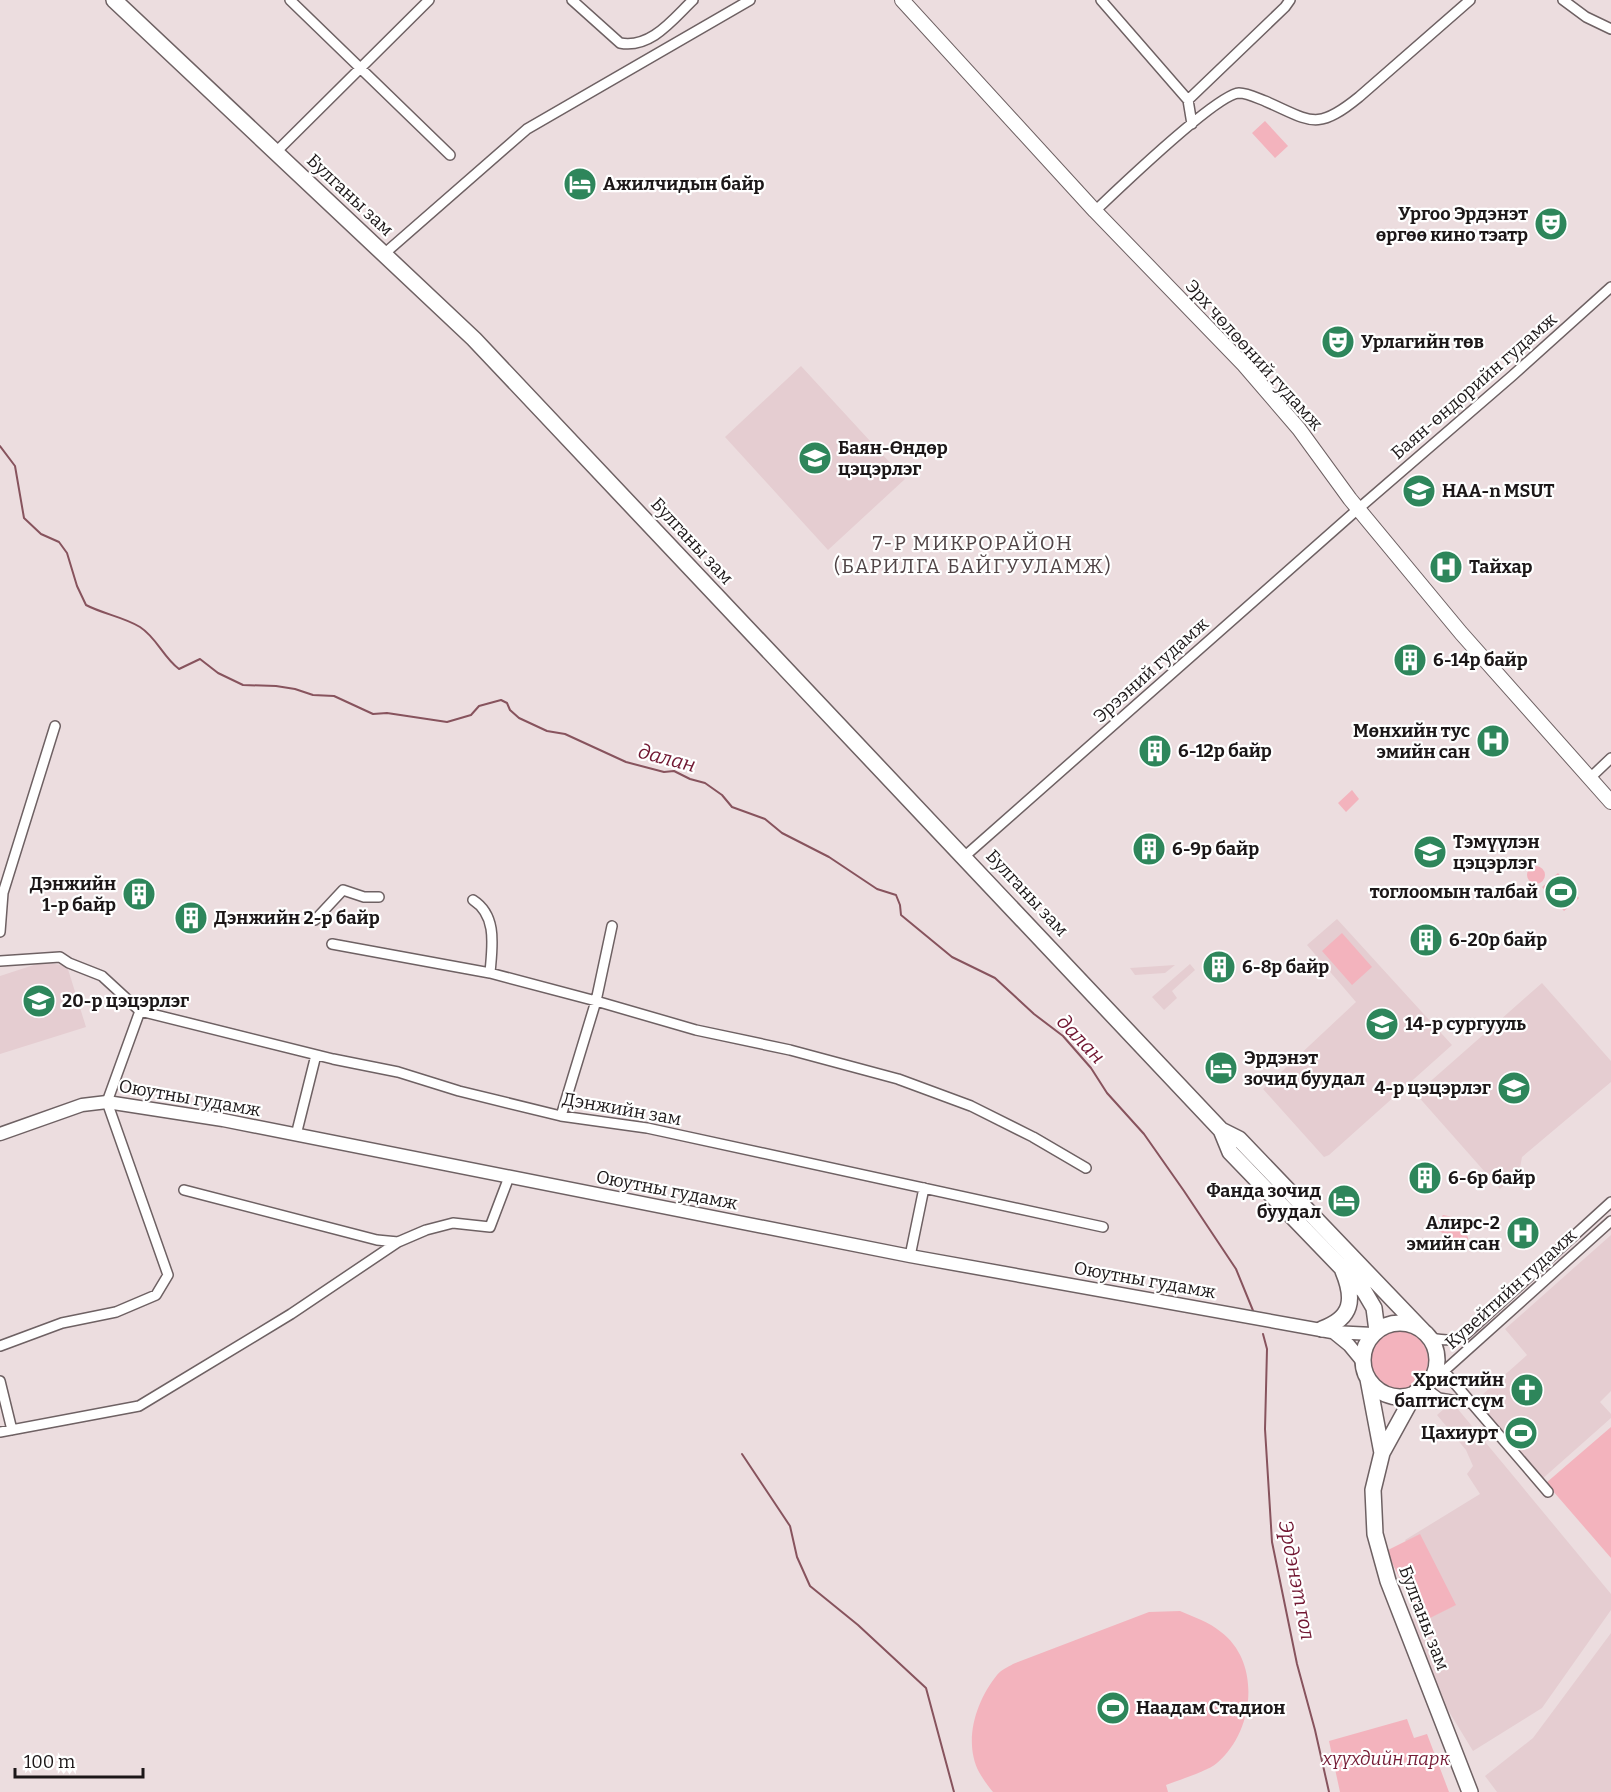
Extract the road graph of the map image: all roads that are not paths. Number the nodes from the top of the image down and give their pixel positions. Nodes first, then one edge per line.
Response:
1 (290, 0) edge
2 (429, 0) edge
3 (572, 0) edge
4 (693, 0) edge
5 (750, 0) edge
6 (902, 0) edge
7 (1101, 0) edge
8 (1470, 0) edge
9 (1563, 0) edge
10 (116, 1) edge
11 (1285, 2) edge
12 (1611, 29) edge
13 (361, 67) junction
14 (1188, 100) junction
15 (1192, 124) junction
16 (276, 152) junction
17 (450, 155) dead end
18 (1095, 211) junction
19 (384, 254) junction
20 (1611, 287) edge
21 (1358, 509) junction
22 (55, 726) dead end
23 (1611, 758) edge
24 (1589, 779) junction
25 (1611, 802) edge
26 (965, 856) junction
27 (2, 893) edge
28 (379, 897) dead end
29 (472, 900) dead end
30 (315, 920) dead end
31 (612, 926) dead end
32 (0, 932) edge
33 (332, 944) dead end
34 (0, 961) edge
35 (490, 973) junction
36 (596, 1000) junction
37 (140, 1011) junction
38 (316, 1055) junction
39 (107, 1102) junction
40 (561, 1116) junction
41 (1221, 1130) junction
42 (0, 1134) edge
43 (296, 1135) junction
44 (1086, 1168) dead end
45 (509, 1177) junction
46 (924, 1188) junction
47 (184, 1190) dead end
48 (1611, 1202) edge
49 (1611, 1221) edge
50 (1103, 1227) dead end
51 (398, 1242) junction
52 (910, 1256) junction
53 (1341, 1266) junction
54 (1327, 1330) junction
55 (1375, 1332) junction
56 (1426, 1335) junction
57 (0, 1346) edge
58 (1363, 1362) junction
59 (1368, 1377) junction
60 (0, 1381) edge
61 (1429, 1383) junction
62 (1469, 1403) junction
63 (12, 1430) junction
64 (0, 1432) edge
65 (1382, 1453) junction
66 (1548, 1492) dead end
67 (1470, 1792) edge

1 - 13 street
2 - 13 street
3 - 4 street
5 - 19 street
6 - 18 main road, Эрх чөлөөний гудамж
7 - 14 street
8 - 15 street
9 - 12 street
10 - 16 highway, Булганы зам
11 - 14 street
13 - 16 street
13 - 17 street
14 - 15 street
15 - 18 street
16 - 19 highway, Булганы зам
18 - 21 main road, Эрх чөлөөний гудамж
19 - 26 highway, Булганы зам
20 - 21 street, Баян-өндорийн гудамж
21 - 24 main road, Эрх чөлөөний гудамж
21 - 26 street, Эрээний гудамж
22 - 27 street
23 - 24 street
24 - 25 main road, Эрх чөлөөний гудамж
26 - 41 highway, Булганы зам
27 - 32 street
28 - 30 street
29 - 35 street
31 - 36 street
33 - 35 street
34 - 37 street
35 - 36 street
36 - 40 street
36 - 44 street
37 - 38 street, Дэнжийн зам
37 - 39 street
38 - 40 street, Дэнжийн зам
38 - 43 street
39 - 42 street, Оюутны гудамж
39 - 43 street, Оюутны гудамж
39 - 57 street
40 - 46 street, Дэнжийн зам
41 - 53 highway, Булганы зам
41 - 56 highway, Булганы зам
43 - 45 street, Оюутны гудамж
45 - 51 street
45 - 52 street, Оюутны гудамж
46 - 50 street, Дэнжийн зам
46 - 52 street
47 - 51 street
48 - 56 street, Кувейтийн гудамж
49 - 61 street, Кувейтийн гудамж
51 - 63 street
52 - 54 street, Оюутны гудамж
53 - 54 highway
53 - 55 highway, Булганы зам
54 - 55 street, Оюутны гудамж
54 - 58 street
55 - 56 highway
55 - 58 highway
56 - 61 highway
58 - 59 highway
59 - 61 highway
59 - 65 highway, Булганы зам
60 - 63 street
61 - 62 street
61 - 62 street
61 - 65 highway, Булганы зам
62 - 66 street
63 - 64 street
65 - 67 highway, Булганы зам

